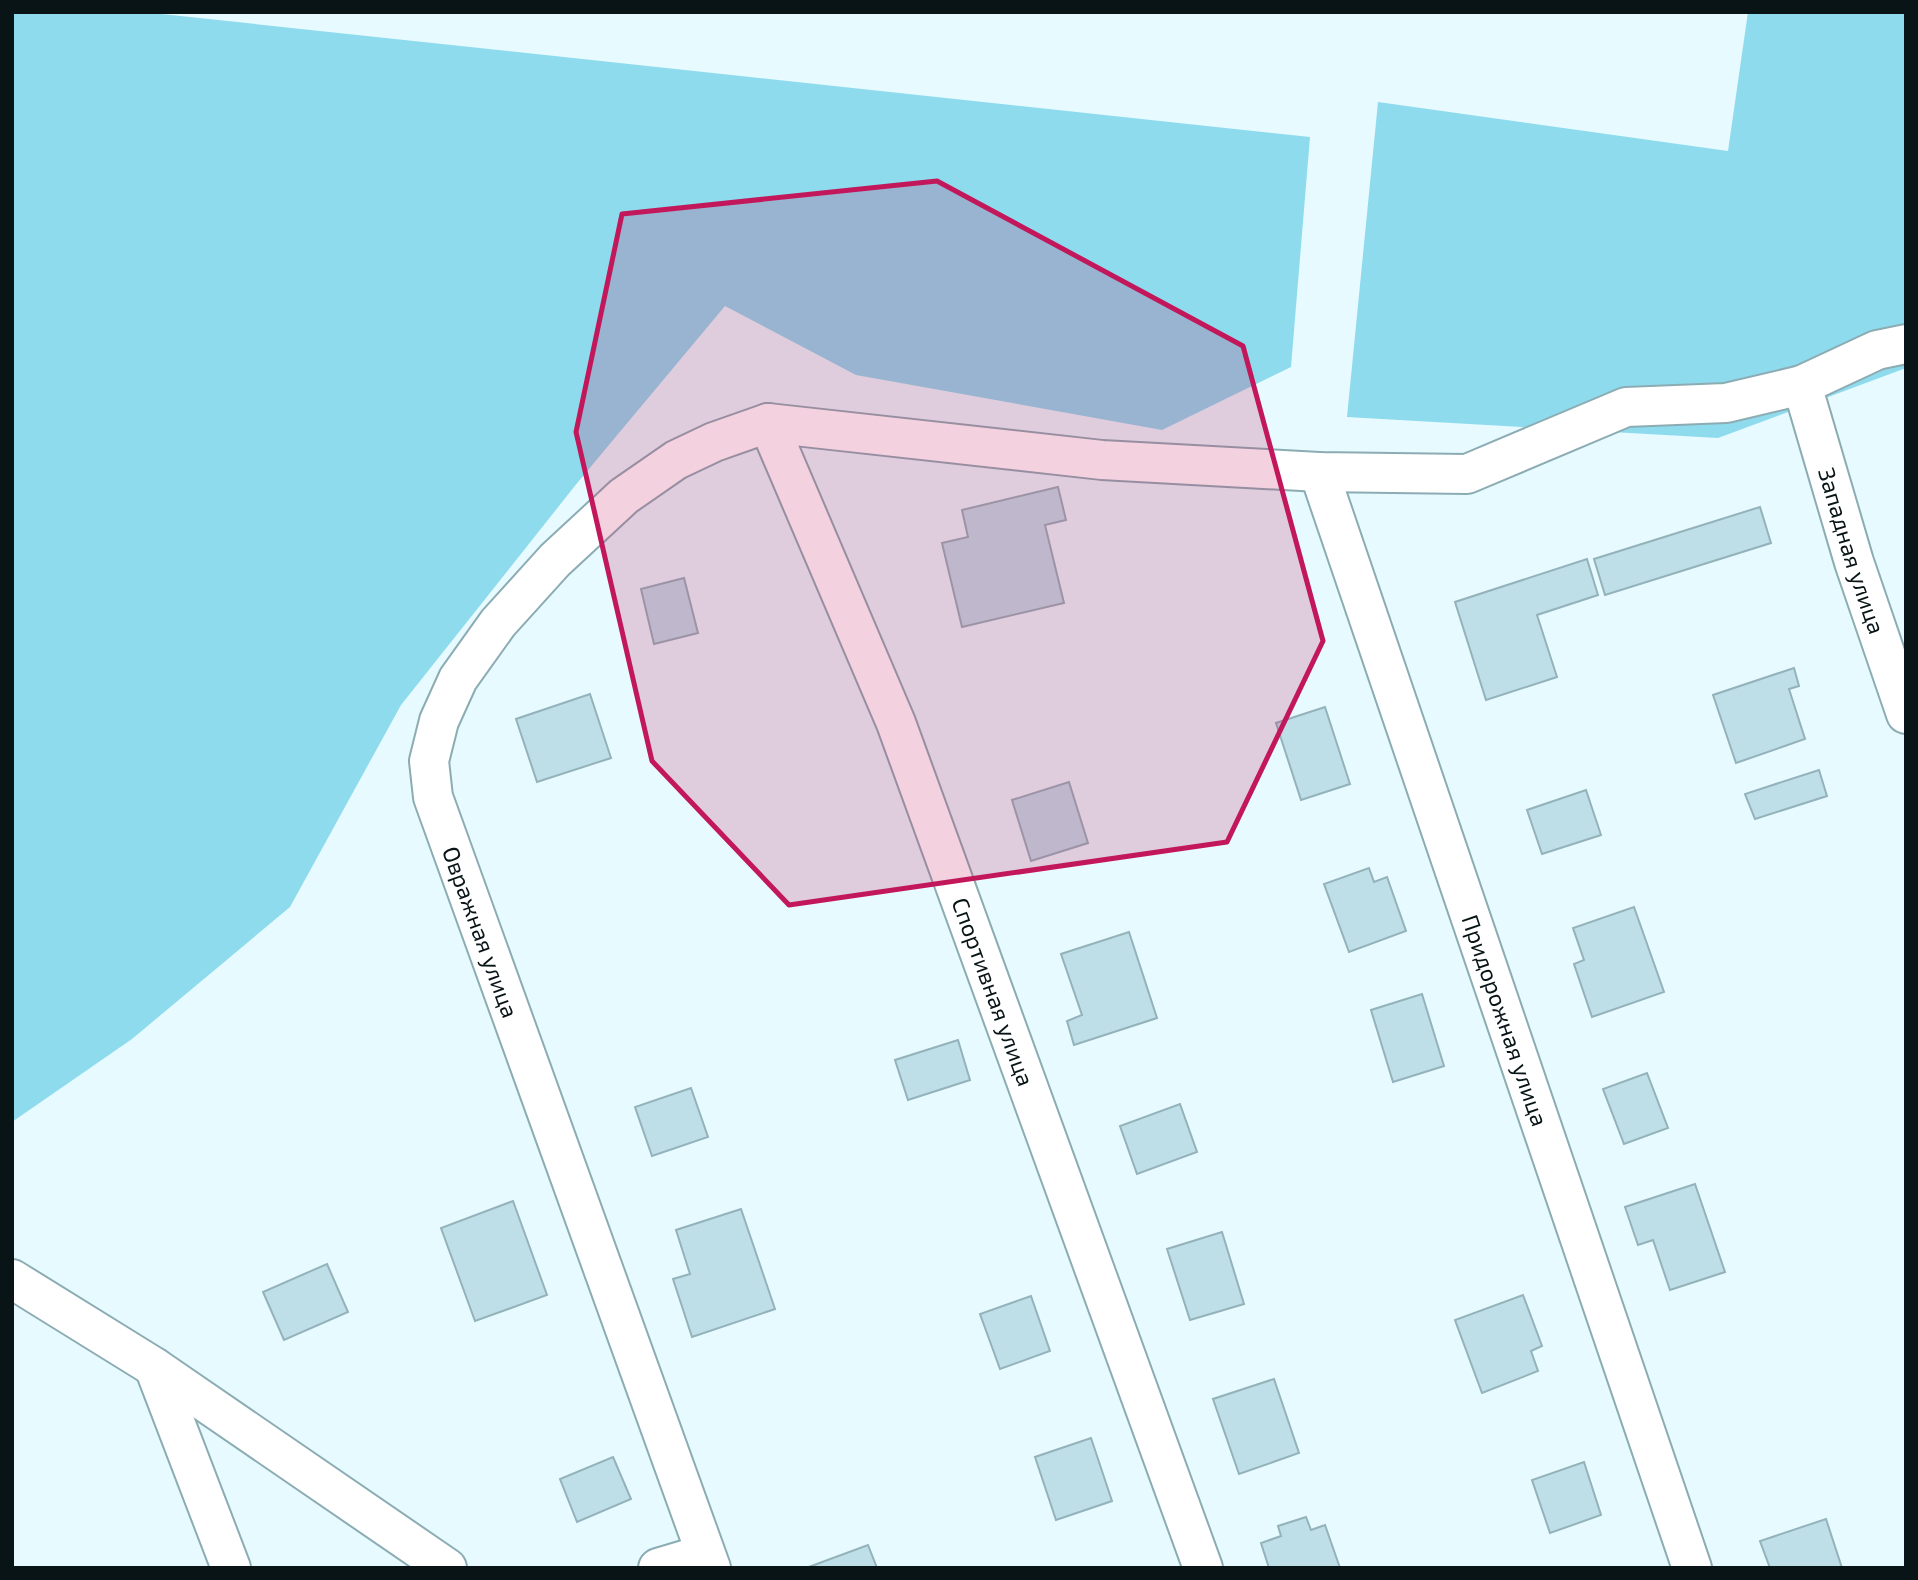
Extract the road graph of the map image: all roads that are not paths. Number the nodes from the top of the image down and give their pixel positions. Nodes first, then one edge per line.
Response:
1 (1906, 344) edge
2 (1802, 385) junction
3 (768, 423) junction
4 (1319, 472) junction
5 (1906, 714) edge
6 (12, 1279) edge
7 (154, 1367) junction
8 (708, 1561) edge
9 (231, 1568) edge
10 (447, 1568) edge
11 (658, 1568) edge
12 (1203, 1568) edge
13 (1692, 1568) edge

1 - 2 street
2 - 4 street
2 - 5 street, Западная улица
3 - 4 street
3 - 8 street, Овражная улица
3 - 12 street, Спортивная улица
4 - 13 street, Придорожная улица
6 - 7 street
7 - 9 street
7 - 10 street
8 - 11 street

